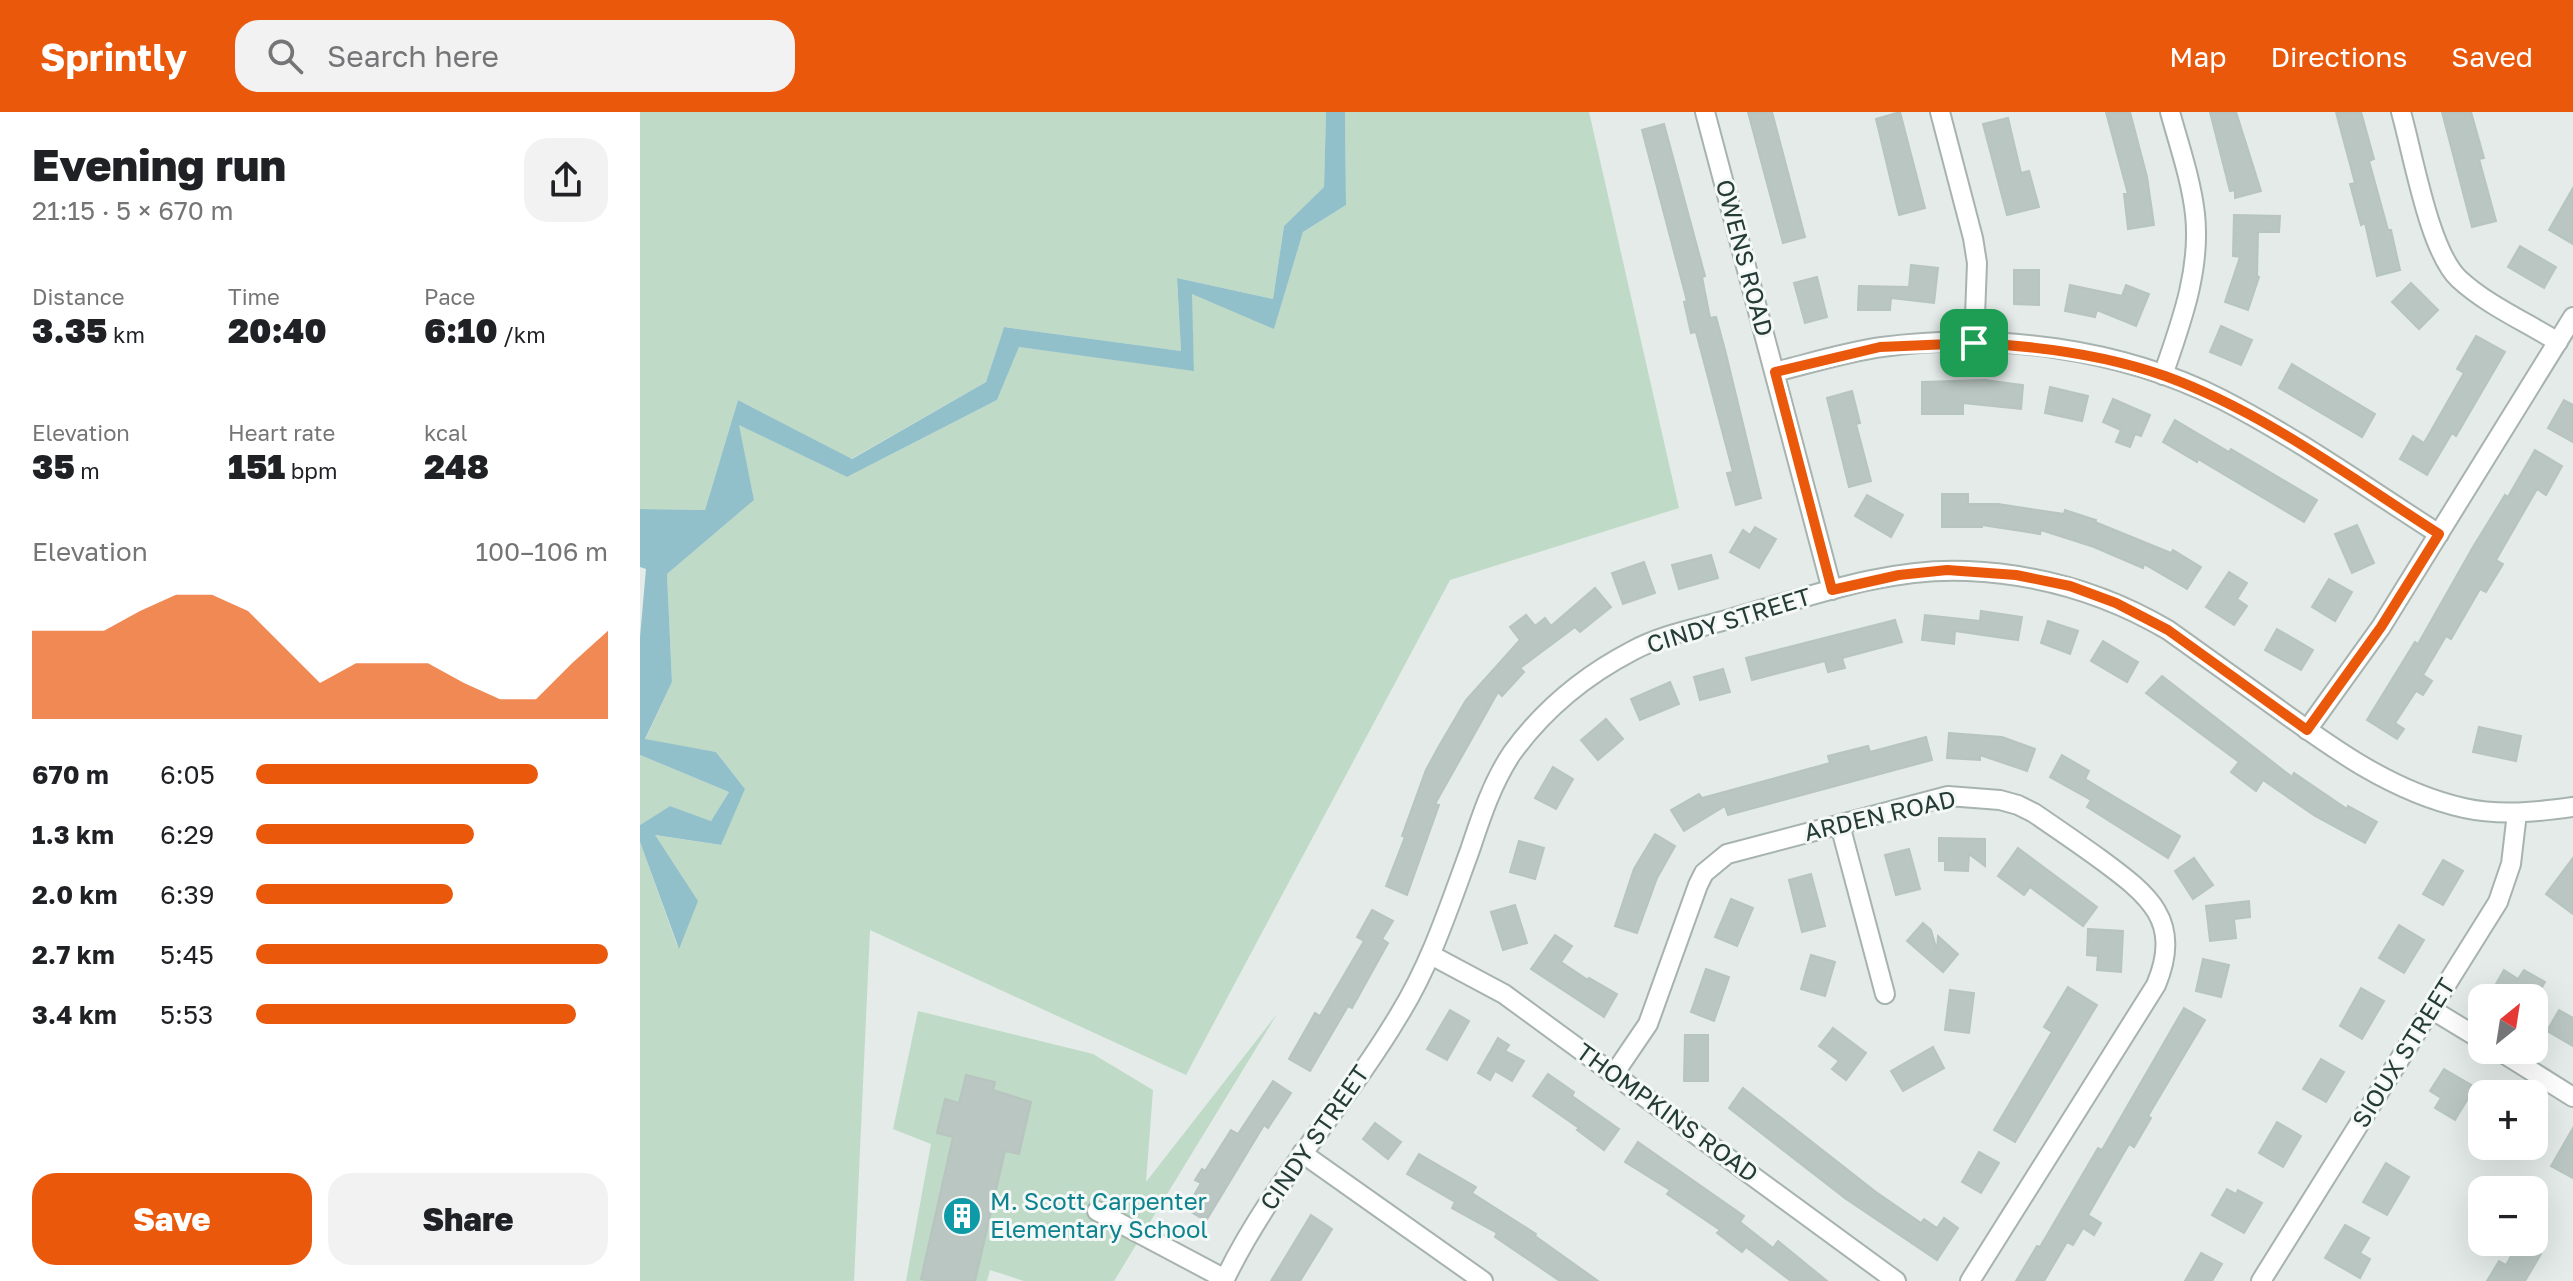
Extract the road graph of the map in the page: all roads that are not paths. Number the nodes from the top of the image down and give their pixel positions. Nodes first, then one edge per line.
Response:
1 (1705, 112) edge
2 (1940, 112) edge
3 (2170, 112) edge
4 (2401, 112) edge
5 (2573, 317) edge
6 (2558, 342) junction
7 (1974, 343) junction
8 (1775, 372) junction
9 (2163, 375) junction
10 (2439, 534) junction
11 (1832, 590) junction
12 (2307, 730) junction
13 (2573, 807) edge
14 (2517, 813) junction
15 (1840, 825) junction
16 (1431, 955) junction
17 (1885, 994) dead end
18 (2431, 1009) junction
19 (2468, 1031) edge
20 (2520, 1064) edge
21 (1614, 1074) junction
22 (2573, 1097) edge
23 (1302, 1153) junction
24 (1097, 1211) dead end
25 (1456, 1274) edge
26 (1225, 1280) edge
27 (1483, 1281) edge
28 (1896, 1281) edge
29 (1970, 1281) edge
30 (2261, 1281) edge

1 - 8 street, OWENS ROAD
2 - 7 street
3 - 9 street
4 - 6 street
5 - 6 street
6 - 10 street
7 - 8 street
7 - 9 street
8 - 11 street, OWENS ROAD
9 - 10 street
10 - 12 street
11 - 12 street, CINDY STREET
11 - 16 street, CINDY STREET
12 - 14 street, CINDY STREET
13 - 14 street, CINDY STREET
14 - 18 street, SIOUX STREET
15 - 17 street
15 - 21 street, ARDEN ROAD
15 - 29 street, ARDEN ROAD
16 - 21 street, THOMPKINS ROAD
16 - 23 street, CINDY STREET
18 - 19 street
18 - 30 street, SIOUX STREET
20 - 22 street
21 - 28 street, THOMPKINS ROAD
23 - 25 street
23 - 26 street, CINDY STREET
24 - 26 street
25 - 27 street

